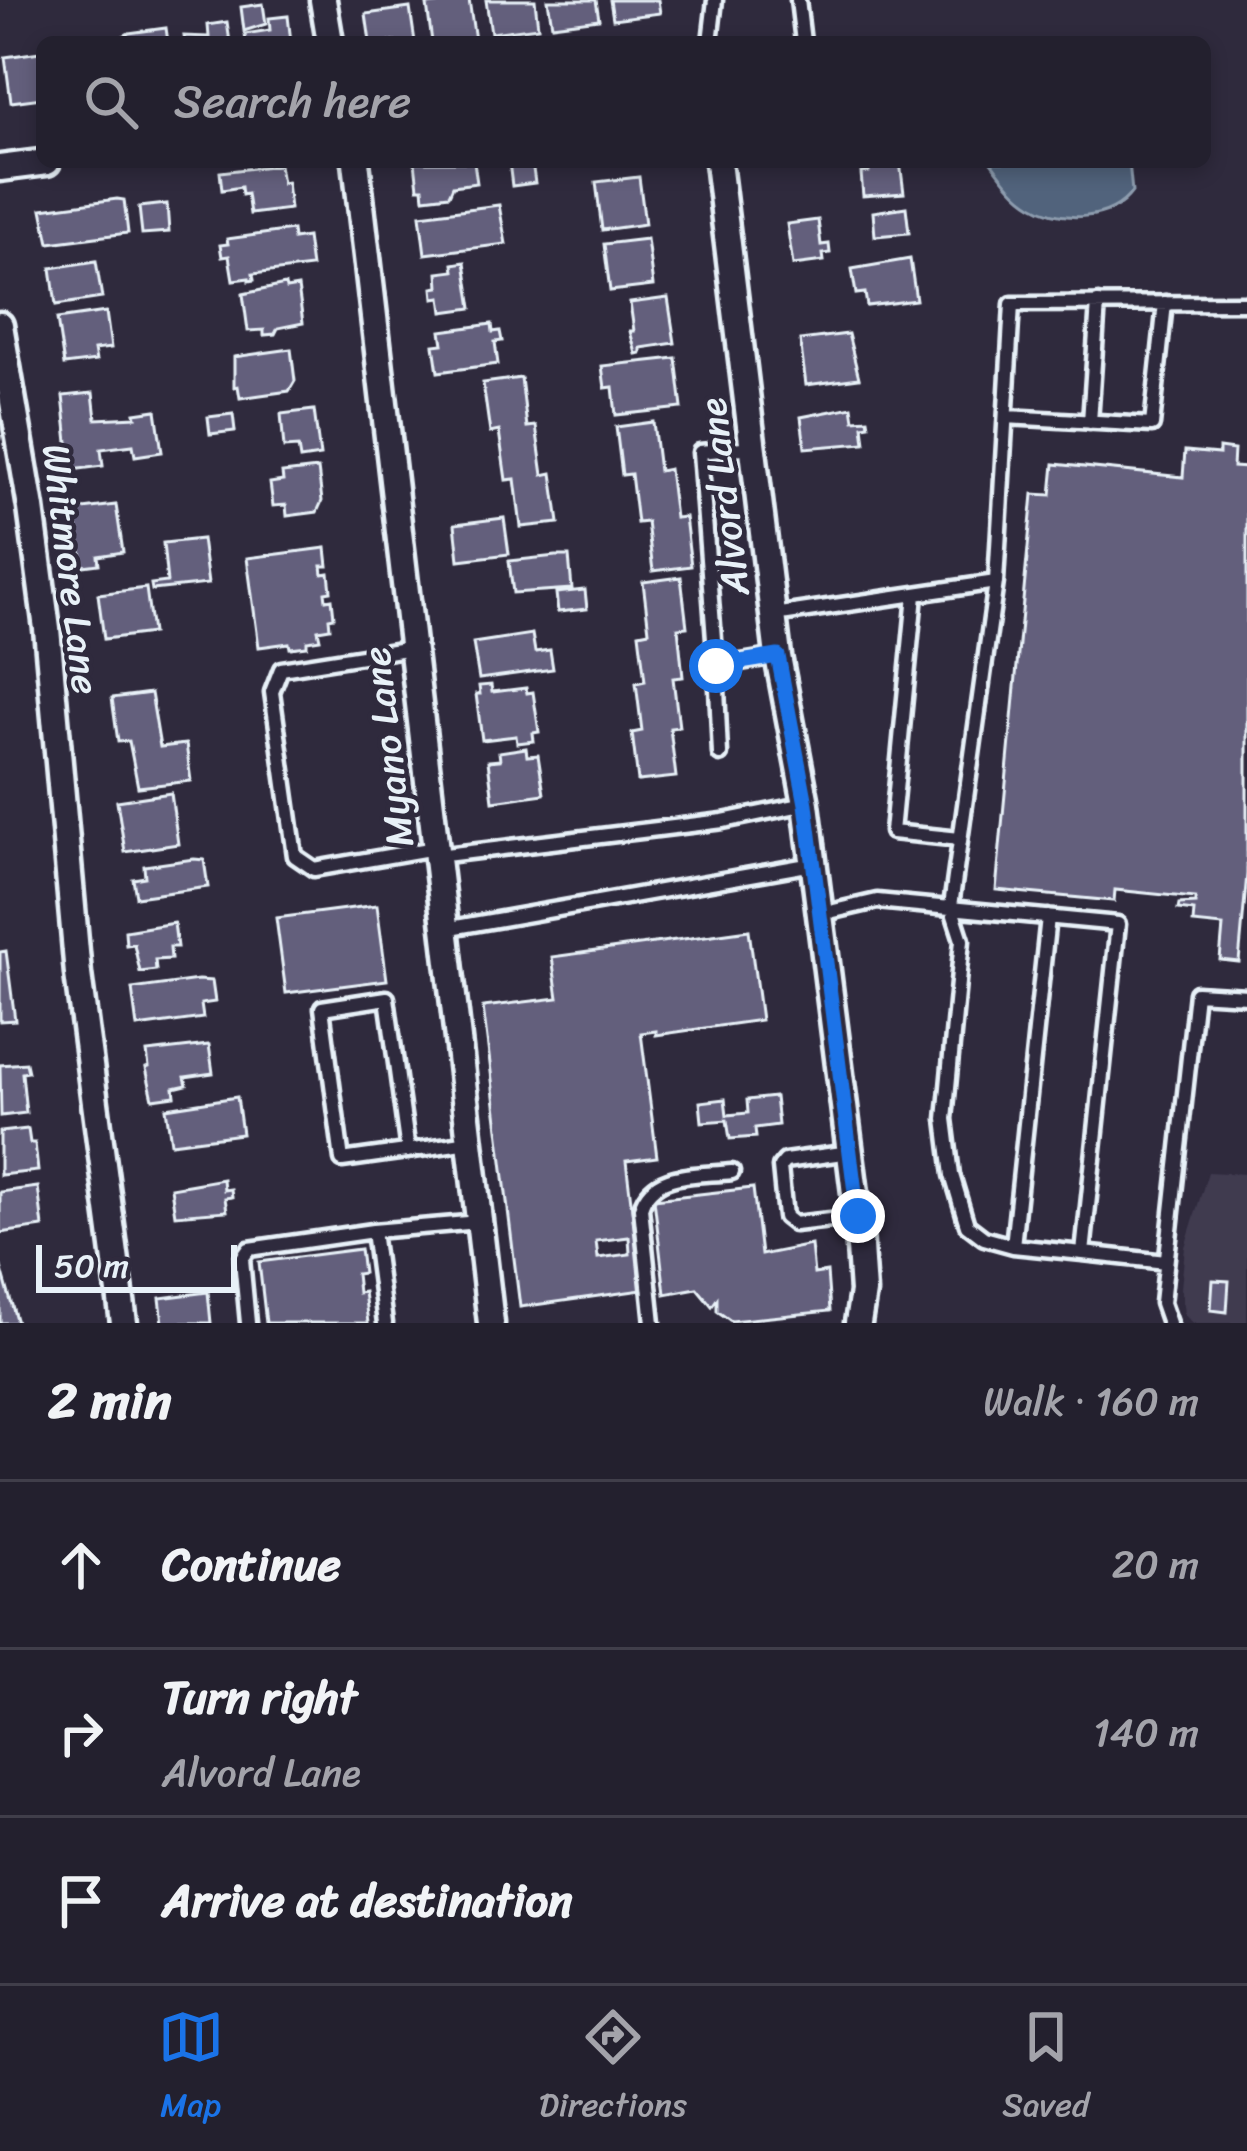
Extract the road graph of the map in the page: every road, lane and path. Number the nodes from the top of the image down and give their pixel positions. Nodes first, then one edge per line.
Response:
1 (323, 0) edge
2 (715, 0) edge
3 (798, 0) edge
4 (329, 36) edge
5 (711, 36) edge
6 (802, 36) edge
7 (36, 164) edge
8 (357, 168) edge
9 (719, 168) edge
10 (0, 169) edge
11 (1098, 303) junction
12 (1165, 303) junction
13 (1247, 303) edge
14 (0, 325) edge
15 (1006, 417) junction
16 (1090, 422) junction
17 (753, 447) junction
18 (996, 582) junction
19 (915, 595) junction
20 (773, 615) junction
21 (412, 648) junction
22 (778, 656) junction
23 (716, 666) junction
24 (720, 754) dead end
25 (806, 804) junction
26 (960, 839) junction
27 (436, 852) junction
28 (813, 864) junction
29 (951, 906) junction
30 (820, 914) junction
31 (1048, 916) junction
32 (445, 929) junction
33 (1247, 996) edge
34 (470, 1142) junction
35 (408, 1151) junction
36 (850, 1152) junction
37 (732, 1172) dead end
38 (858, 1216) junction
39 (479, 1222) junction
40 (373, 1231) junction
41 (1013, 1246) junction
42 (1083, 1253) junction
43 (1166, 1262) junction
44 (124, 1323) edge
45 (248, 1323) edge
46 (385, 1323) edge
47 (491, 1323) edge
48 (653, 1323) edge
49 (858, 1323) edge
50 (1169, 1323) edge

1 - 4 street
2 - 5 lane
3 - 6 lane
7 - 10 street
8 - 21 street, Myano Lane
9 - 17 street, Alvord Lane
11 - 12 lane
11 - 15 lane
11 - 16 lane
12 - 13 lane
12 - 16 lane
14 - 44 street, Whitmore Lane
15 - 16 lane
15 - 18 lane
17 - 20 street, Alvord Lane
17 - 23 lane
18 - 19 lane
18 - 26 lane
19 - 20 lane
19 - 26 lane
20 - 22 street, Alvord Lane
21 - 27 street, Myano Lane
21 - 27 lane
22 - 23 lane
22 - 25 street, Alvord Lane
23 - 24 lane
25 - 27 lane
25 - 28 street, Alvord Lane
26 - 29 lane
27 - 32 street, Myano Lane
28 - 30 street, Alvord Lane
28 - 32 lane
29 - 30 lane
29 - 31 lane
29 - 41 lane
30 - 36 street, Alvord Lane
31 - 41 lane
31 - 42 lane
32 - 34 street, Myano Lane
33 - 43 lane
34 - 35 lane
34 - 39 street, Myano Lane
35 - 35 lane
36 - 38 street, Alvord Lane
36 - 38 lane
37 - 48 lane
38 - 49 street, Alvord Lane
39 - 40 lane
39 - 47 street, Myano Lane
40 - 45 lane
40 - 46 lane
41 - 42 lane
42 - 43 lane
43 - 50 lane

